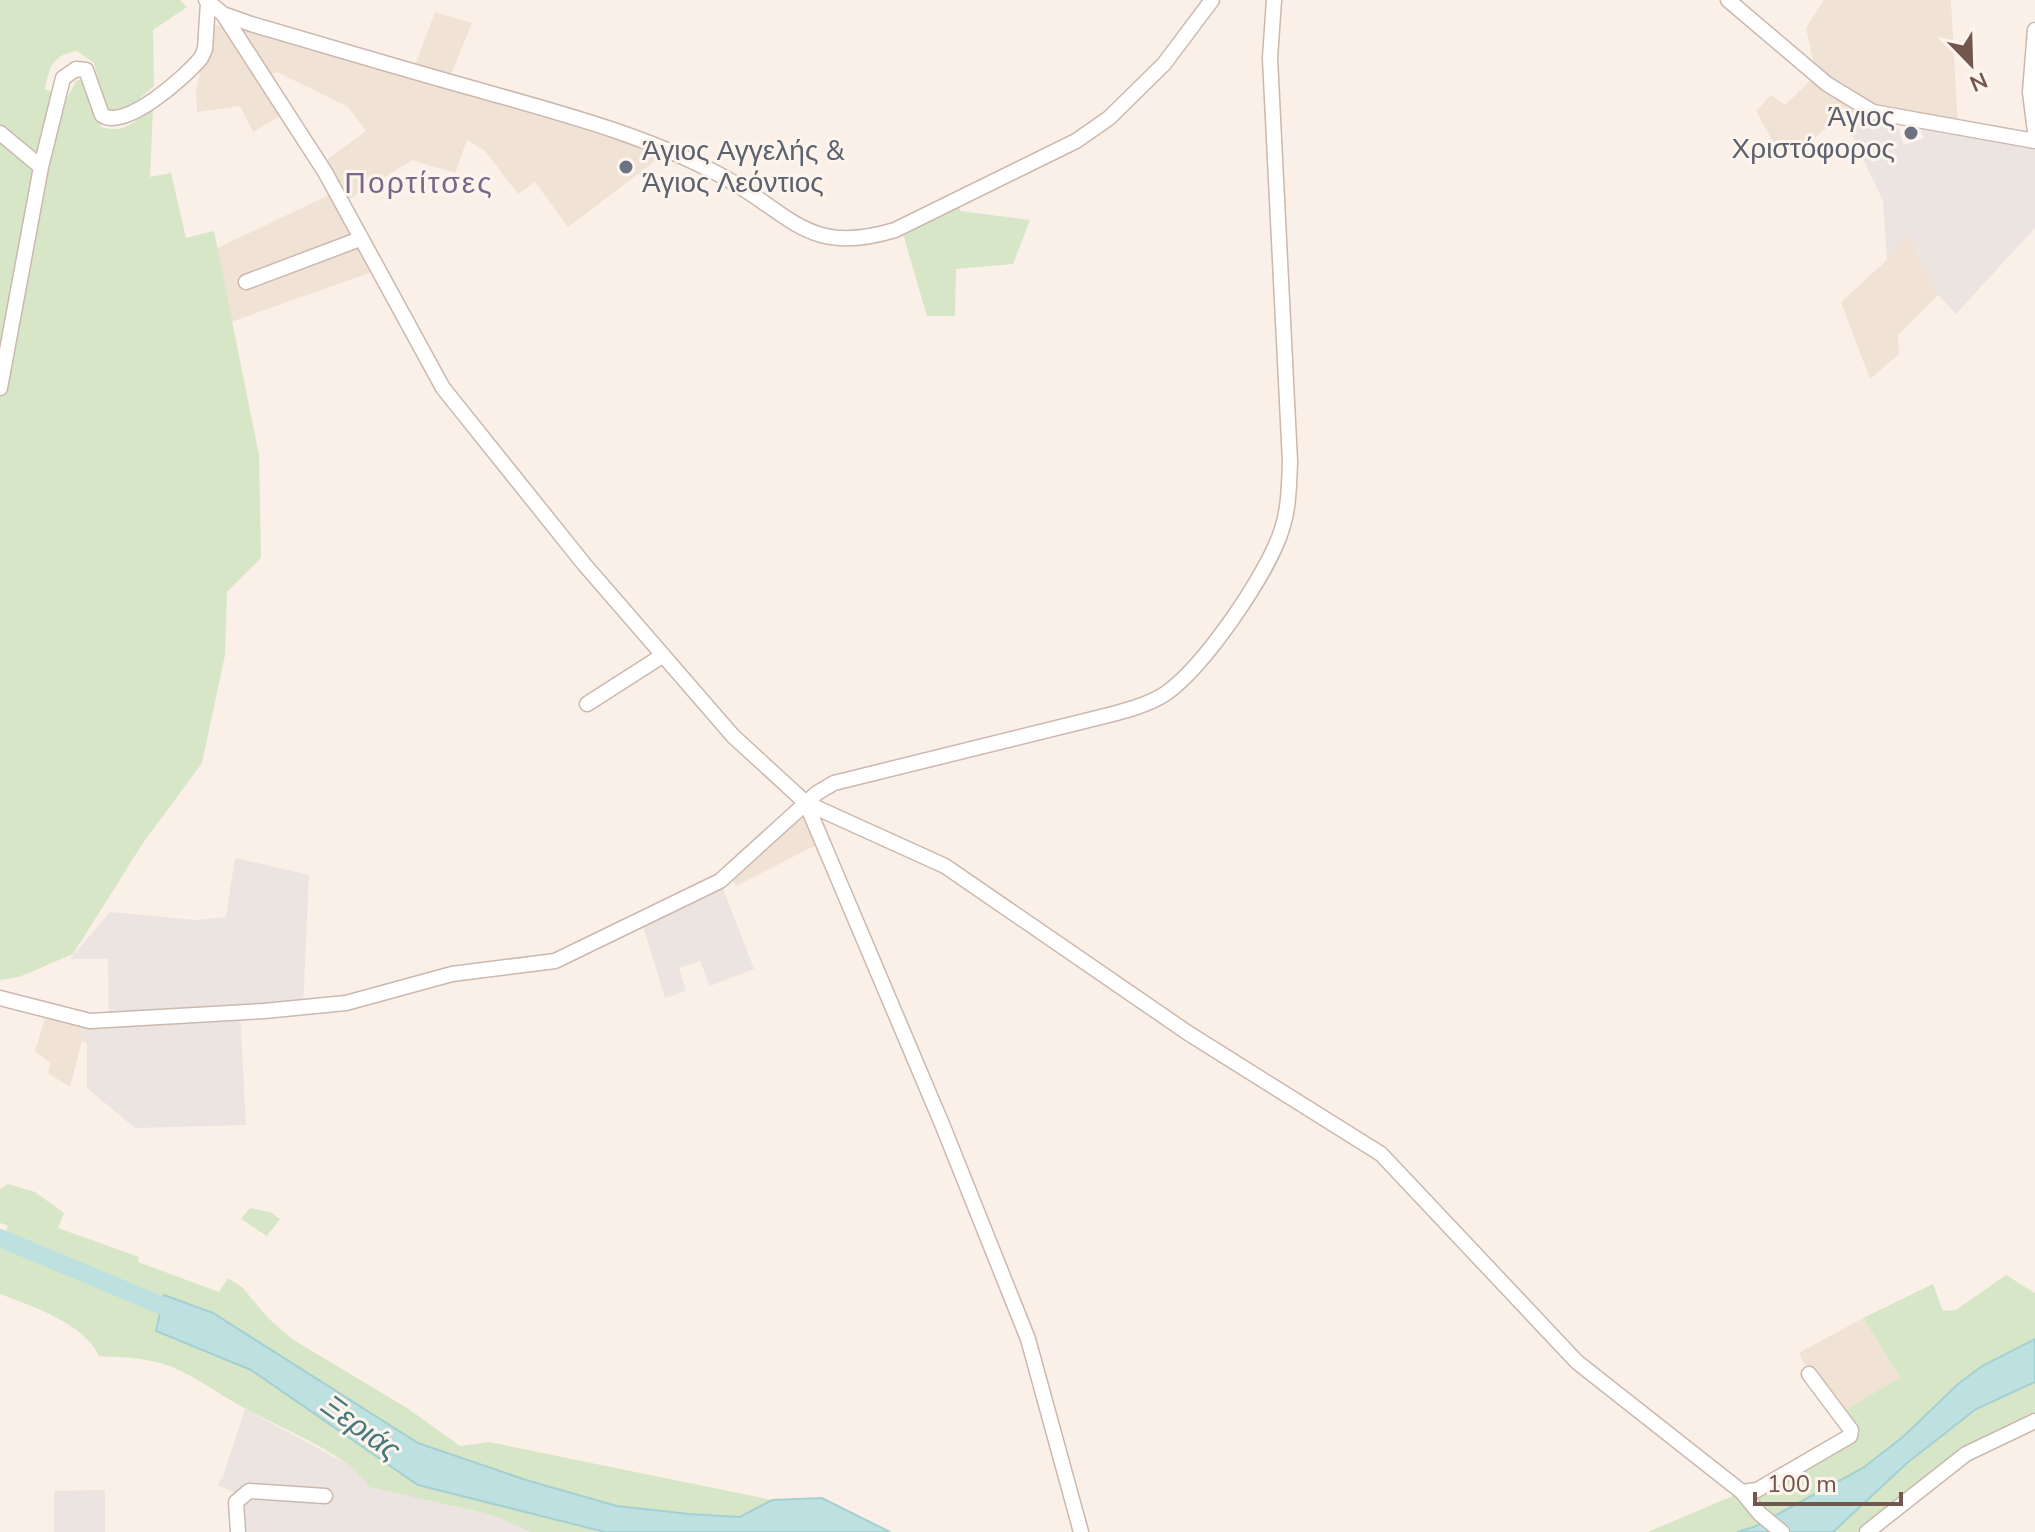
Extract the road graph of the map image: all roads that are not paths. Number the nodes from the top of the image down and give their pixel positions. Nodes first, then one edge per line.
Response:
1 (1212, 0) edge
2 (1274, 0) edge
3 (1728, 0) edge
4 (207, 1) edge
5 (223, 14) junction
6 (2035, 30) edge
7 (2035, 132) edge
8 (0, 133) edge
9 (2035, 141) edge
10 (41, 167) junction
11 (360, 239) junction
12 (246, 282) dead end
13 (0, 388) edge
14 (662, 656) junction
15 (587, 704) dead end
16 (806, 803) junction
17 (0, 998) edge
18 (1809, 1374) dead end
19 (2035, 1421) edge
20 (1742, 1492) junction
21 (325, 1496) dead end
22 (238, 1532) edge
23 (1081, 1532) edge
24 (1782, 1532) edge
25 (1867, 1532) edge

1 - 5 street
2 - 16 street
3 - 9 street
4 - 5 street
4 - 10 street
5 - 11 street
6 - 7 street
8 - 10 street
10 - 13 street
11 - 12 street
11 - 14 street
14 - 15 street
14 - 16 street
16 - 17 street
16 - 20 street
16 - 23 street
18 - 20 street
19 - 25 street
20 - 24 street
21 - 22 street

